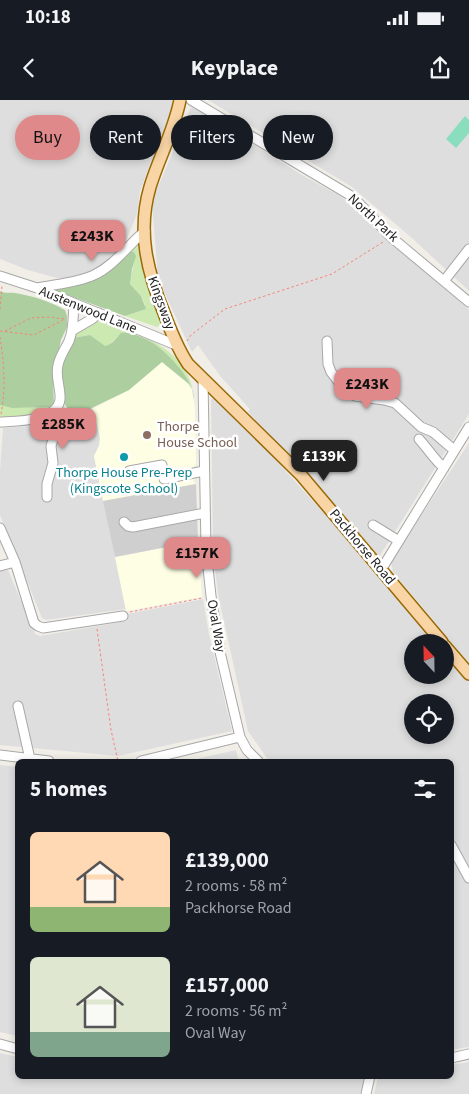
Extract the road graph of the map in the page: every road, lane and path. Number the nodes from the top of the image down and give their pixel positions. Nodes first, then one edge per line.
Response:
1 (180, 100) edge
2 (190, 100) edge
3 (145, 231) junction
4 (391, 236) junction
5 (469, 249) edge
6 (1, 277) edge
7 (444, 281) junction
8 (37, 288) junction
9 (469, 302) edge
10 (74, 303) junction
11 (0, 309) edge
12 (99, 313) junction
13 (73, 330) junction
14 (0, 331) edge
15 (4, 331) junction
16 (0, 337) edge
17 (327, 341) dead end
18 (178, 349) junction
19 (0, 370) edge
20 (4, 372) junction
21 (203, 379) junction
22 (54, 411) junction
23 (0, 421) edge
24 (469, 427) edge
25 (419, 439) dead end
26 (454, 450) junction
27 (444, 468) junction
28 (129, 471) dead end
29 (204, 471) junction
30 (47, 497) dead end
31 (205, 514) junction
32 (124, 522) dead end
33 (373, 525) dead end
34 (0, 528) edge
35 (399, 541) junction
36 (15, 562) junction
37 (0, 566) edge
38 (381, 570) junction
39 (211, 596) junction
40 (123, 616) joint
41 (96, 621) junction
42 (435, 634) edge
43 (454, 656) edge
44 (469, 674) edge
45 (18, 706) dead end
46 (240, 737) junction
47 (247, 750) junction
48 (0, 755) edge
49 (30, 759) joint
50 (118, 759) edge
51 (148, 759) edge
52 (247, 759) edge
53 (256, 759) edge
54 (454, 850) edge
55 (469, 878) edge
56 (0, 1044) edge
57 (15, 1048) edge
58 (469, 1054) edge
59 (454, 1057) edge
60 (369, 1079) edge
61 (366, 1094) edge

1 - 3 main road, Kingsway
2 - 4 street, North Park
3 - 8 street
3 - 18 main road, Kingsway
4 - 7 street, North Park
4 - 18 path
5 - 7 street
6 - 8 street, Austenwood Lane
6 - 11 path
7 - 9 street, North Park
8 - 10 street, Austenwood Lane
10 - 12 street, Austenwood Lane
10 - 13 street
12 - 13 street
12 - 18 street, Austenwood Lane
13 - 22 street
14 - 15 path
15 - 15 path
16 - 20 path
17 - 26 street
18 - 21 main road, Packhorse Road
19 - 20 path
20 - 23 path
21 - 29 street, Oval Way
21 - 38 main road, Packhorse Road
22 - 23 street
22 - 30 street
24 - 26 street
25 - 27 street
26 - 27 street
27 - 35 street
28 - 29 street
29 - 31 street, Oval Way
31 - 32 street
31 - 39 street, Oval Way
33 - 35 street
34 - 36 street
35 - 38 street
36 - 37 street
36 - 41 street
38 - 42 main road, Packhorse Road
39 - 40 path
39 - 46 street, Oval Way
40 - 41 street
41 - 50 path
43 - 44 main road
45 - 49 street
46 - 47 street, Oval Way
46 - 51 street
47 - 52 street, Oval Way
47 - 53 street, Oval Way
48 - 49 street
54 - 55 street
56 - 57 street
58 - 59 street
60 - 61 street

